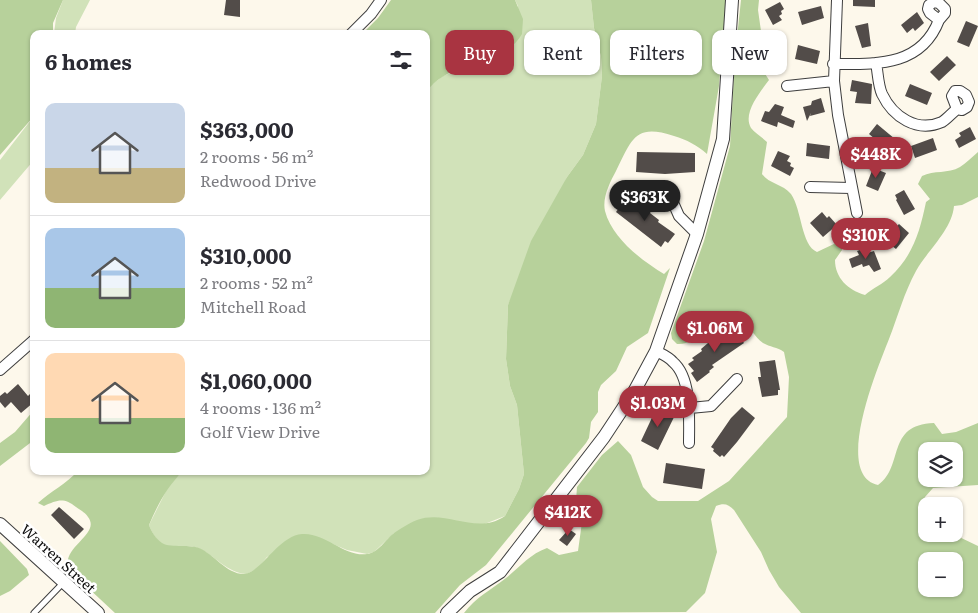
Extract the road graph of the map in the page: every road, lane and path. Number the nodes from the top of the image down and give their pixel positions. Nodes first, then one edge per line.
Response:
1 (381, 0) edge
2 (732, 0) edge
3 (837, 0) edge
4 (939, 20) dead end
5 (355, 30) edge
6 (876, 63) junction
7 (833, 64) junction
8 (834, 81) junction
9 (787, 86) dead end
10 (956, 109) dead end
11 (810, 187) dead end
12 (851, 188) junction
13 (671, 198) dead end
14 (857, 213) dead end
15 (697, 234) junction
16 (30, 344) edge
17 (656, 351) junction
18 (0, 370) edge
19 (737, 378) dead end
20 (690, 408) junction
21 (688, 443) dead end
22 (0, 524) edge
23 (63, 583) junction
24 (34, 613) edge
25 (98, 613) edge
26 (447, 613) edge

1 - 5 street
2 - 15 street
3 - 7 street
4 - 6 street
6 - 7 street
6 - 10 street
7 - 8 street
8 - 9 street
8 - 12 street
11 - 12 street
12 - 14 street
13 - 15 street
15 - 17 street
16 - 18 street
17 - 20 street
17 - 26 street
19 - 20 street
20 - 21 street
22 - 23 street, Warren Street
23 - 24 lane
23 - 25 street, Warren Street

